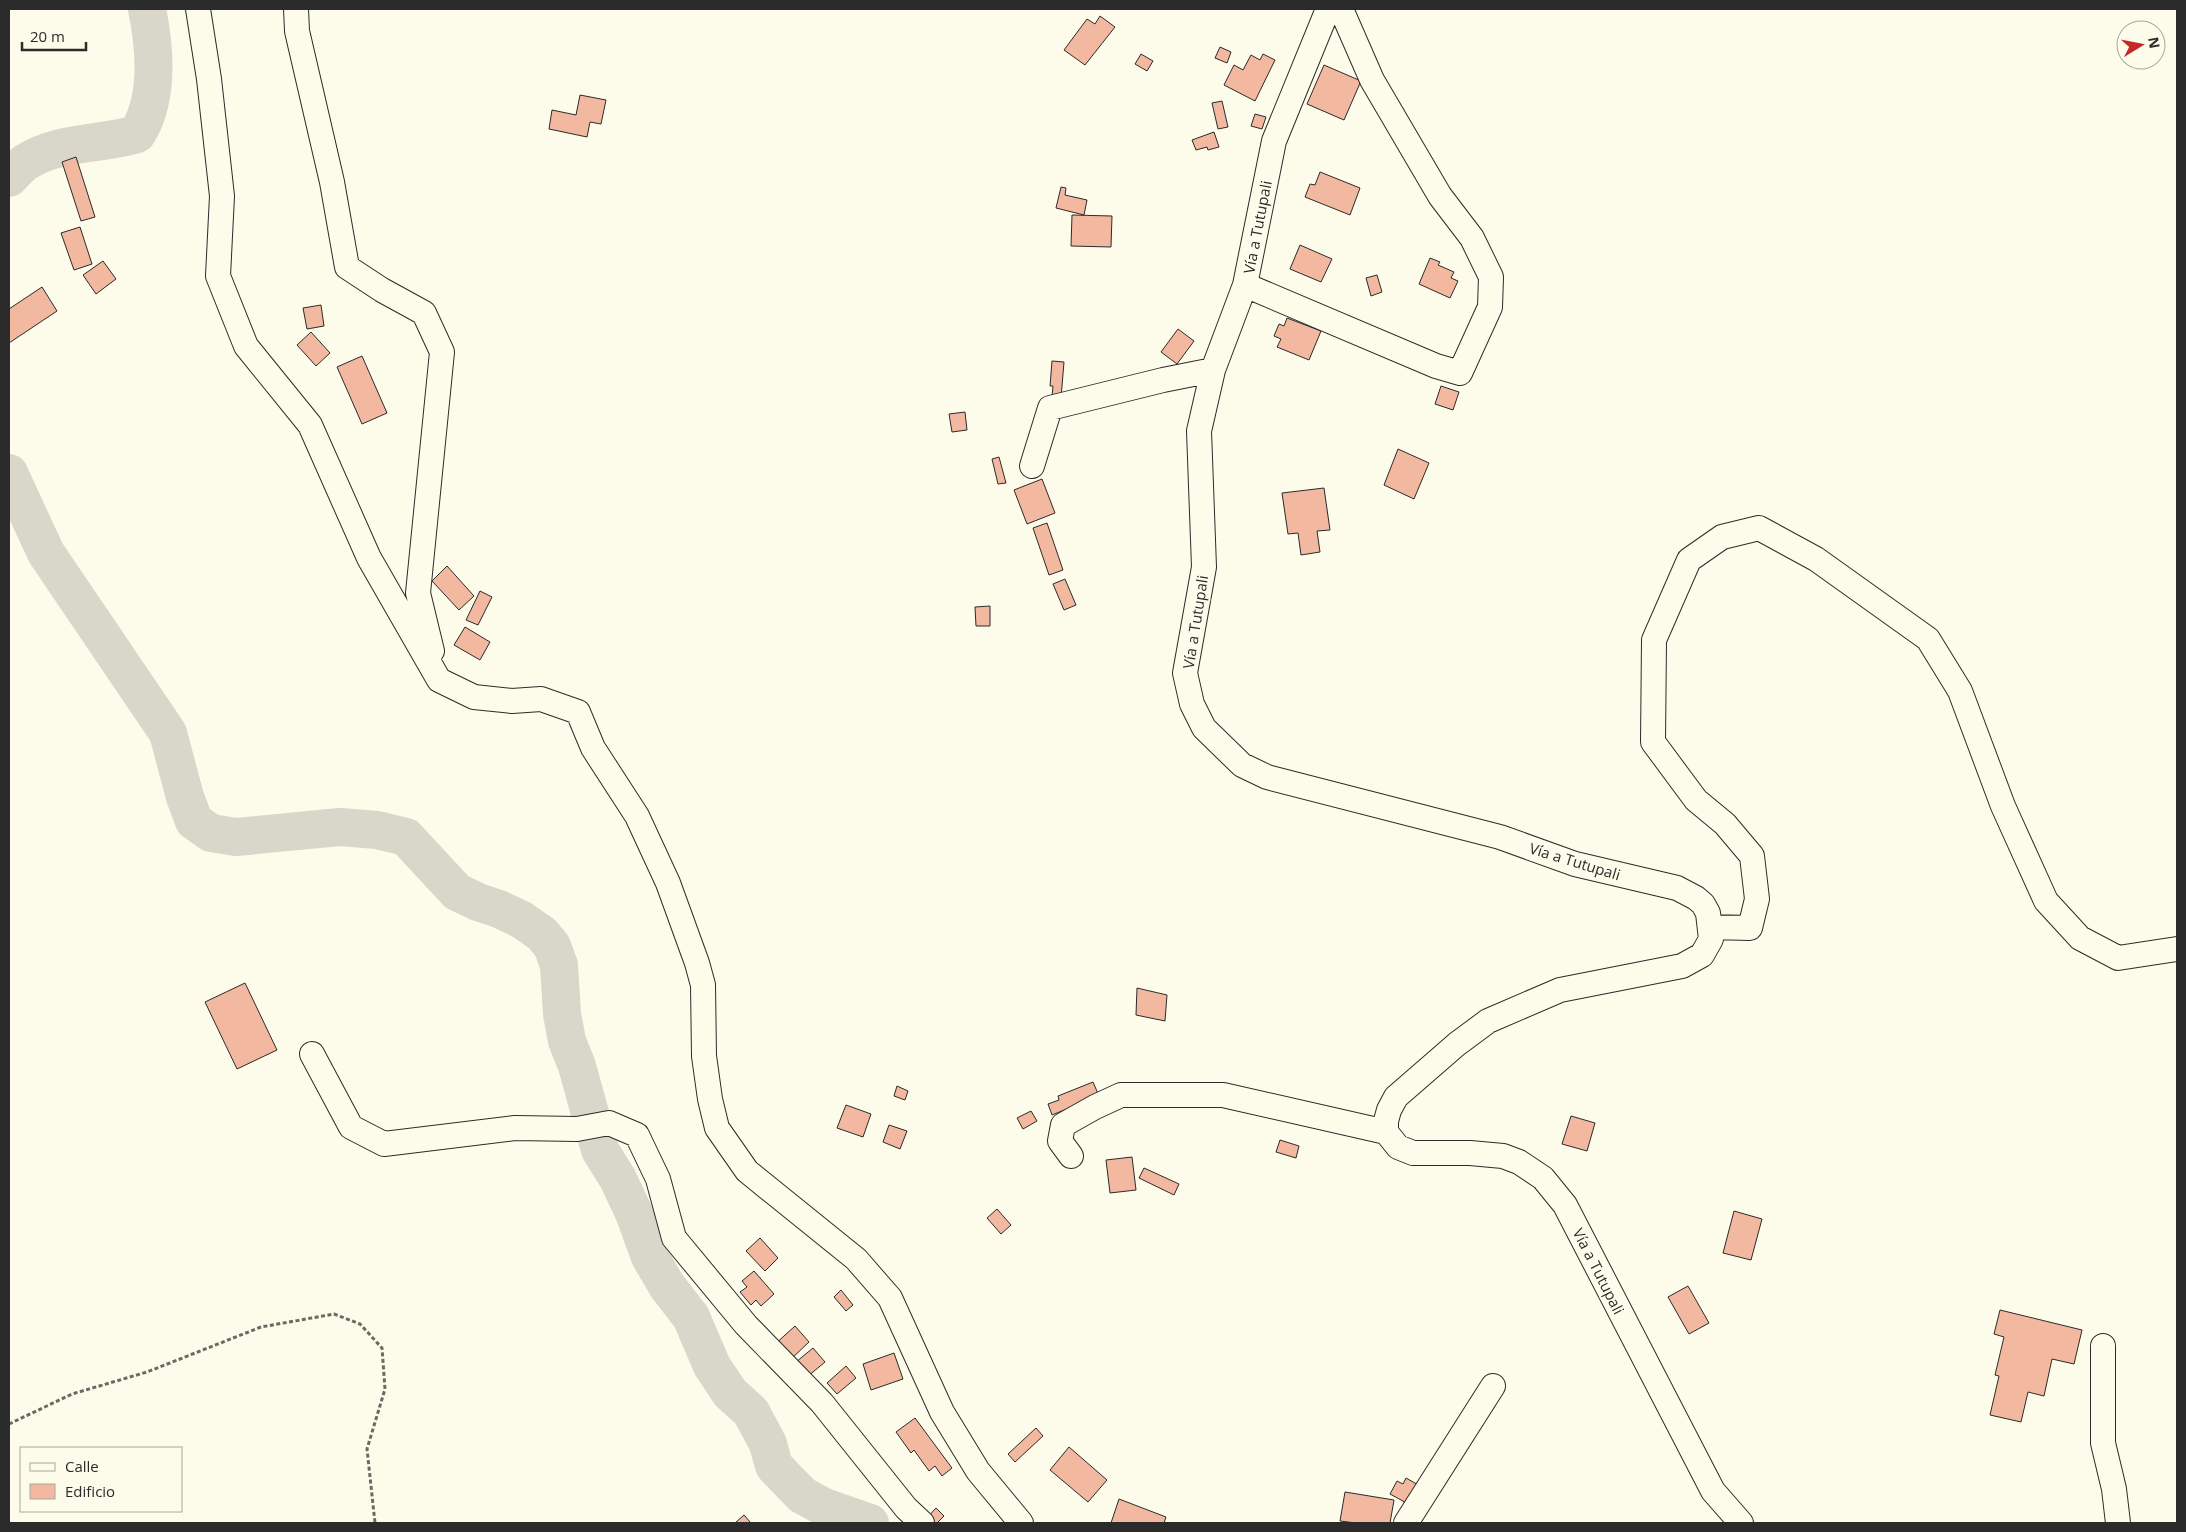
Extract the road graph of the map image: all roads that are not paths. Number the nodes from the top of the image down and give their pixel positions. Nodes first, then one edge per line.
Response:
1 (198, 9) edge
2 (296, 9) edge
3 (1328, 9) edge
4 (1342, 9) edge
5 (1245, 285) junction
6 (1213, 370) junction
7 (1032, 466) dead end
8 (438, 680) junction
9 (1710, 927) junction
10 (2177, 949) edge
11 (312, 1054) dead end
12 (1386, 1132) junction
13 (1071, 1156) dead end
14 (2103, 1346) dead end
15 (1493, 1386) dead end
16 (922, 1523) edge
17 (1021, 1523) edge
18 (1406, 1523) edge
19 (1741, 1523) edge
20 (2118, 1523) edge

1 - 8 street
2 - 8 street
3 - 5 street, Vía a Tutupali
4 - 5 street
5 - 6 street, Vía a Tutupali
6 - 7 street
6 - 9 street, Vía a Tutupali
8 - 17 street
9 - 10 street
9 - 12 street, Vía a Tutupali
11 - 16 street
12 - 13 street
12 - 19 street, Vía a Tutupali
14 - 20 street
15 - 18 street

